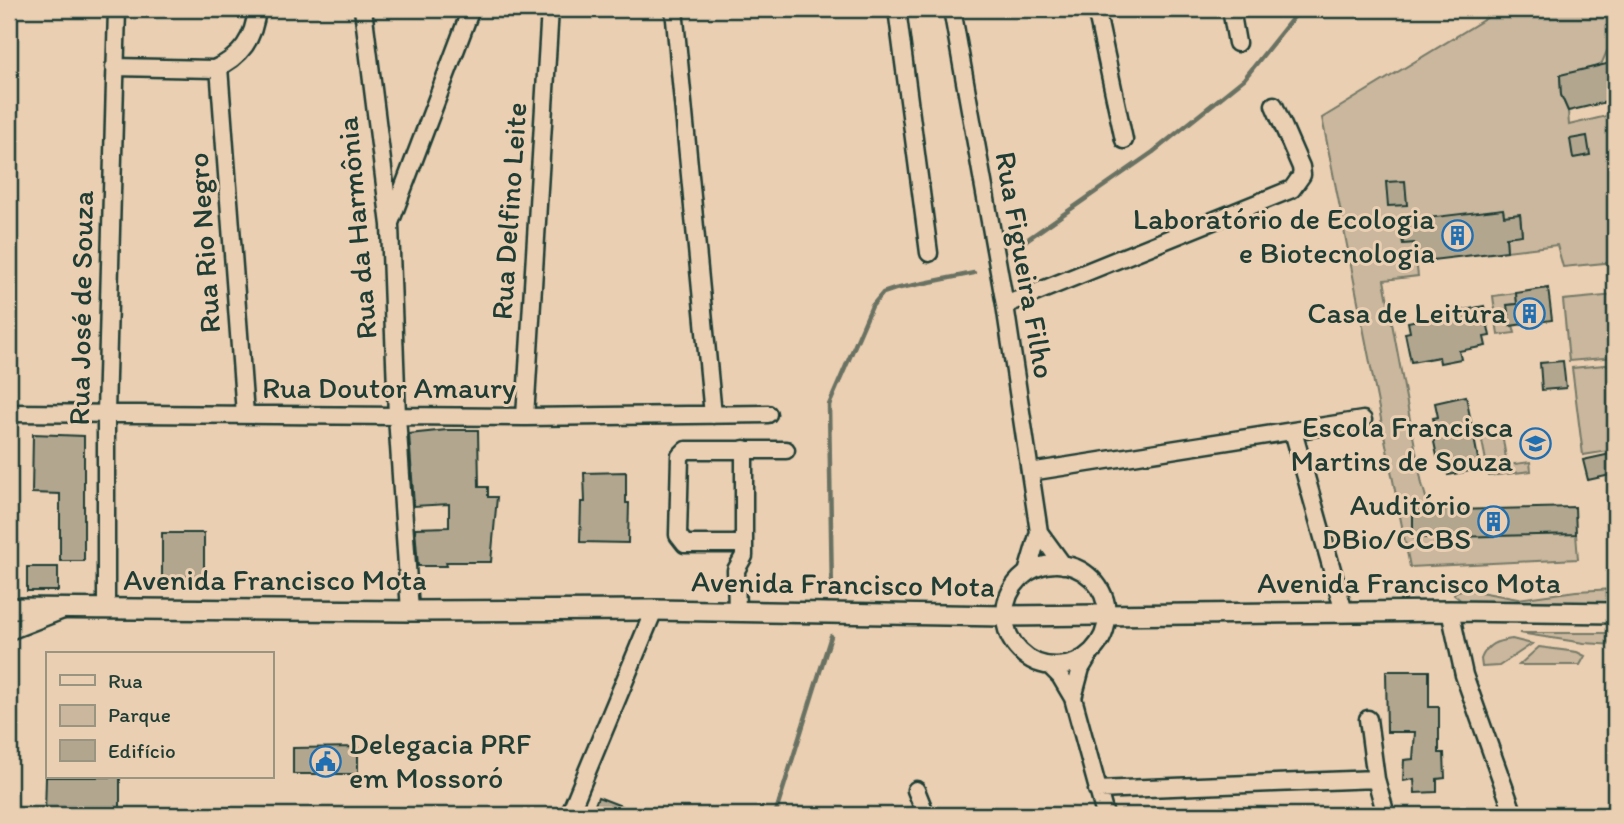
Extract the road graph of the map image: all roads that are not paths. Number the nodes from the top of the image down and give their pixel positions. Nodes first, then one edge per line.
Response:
1 (117, 9) edge
2 (257, 9) edge
3 (363, 9) edge
4 (471, 9) edge
5 (550, 9) edge
6 (674, 9) edge
7 (897, 9) edge
8 (952, 9) edge
9 (1096, 9) edge
10 (1231, 9) edge
11 (1237, 43) dead end
12 (114, 67) junction
13 (219, 67) junction
14 (1274, 105) dead end
15 (1124, 140) dead end
16 (390, 225) junction
17 (929, 253) dead end
18 (1005, 304) junction
19 (9, 413) edge
20 (106, 414) junction
21 (245, 414) junction
22 (768, 414) dead end
23 (713, 415) junction
24 (397, 416) junction
25 (524, 417) junction
26 (1363, 420) dead end
27 (1293, 431) junction
28 (744, 449) junction
29 (786, 450) dead end
30 (1030, 472) junction
31 (1039, 532) junction
32 (724, 544) junction
33 (743, 544) junction
34 (1063, 565) junction
35 (736, 570) junction
36 (1027, 573) junction
37 (9, 608) edge
38 (69, 608) junction
39 (106, 608) junction
40 (654, 610) junction
41 (410, 611) junction
42 (1450, 611) junction
43 (737, 612) junction
44 (1344, 612) junction
45 (1615, 613) edge
46 (1107, 614) junction
47 (1004, 616) junction
48 (9, 631) edge
49 (1090, 653) junction
50 (1050, 666) junction
51 (1073, 698) junction
52 (1368, 719) dead end
53 (1377, 779) junction
54 (916, 790) dead end
55 (1097, 790) junction
56 (569, 815) edge
57 (926, 815) edge
58 (1105, 815) edge
59 (1386, 815) edge
60 (1514, 815) edge

1 - 12 street, Rua José de Souza
2 - 13 street
3 - 16 street, Rua da Harmônia
4 - 16 street
5 - 25 street, Rua Delfino Leite
6 - 23 street
7 - 17 street
8 - 18 street, Rua Figueira Filho
9 - 15 street
10 - 11 street
12 - 13 street
12 - 20 street, Rua José de Souza
13 - 21 street, Rua Rio Negro
14 - 18 street
16 - 24 street, Rua da Harmônia
18 - 30 street, Rua Figueira Filho
19 - 20 street, Rua Doutor Amaury
20 - 21 street, Rua Doutor Amaury
20 - 39 street, Rua José de Souza
21 - 24 street, Rua Doutor Amaury
22 - 23 street, Rua Doutor Amaury
23 - 25 street, Rua Doutor Amaury
24 - 25 street, Rua Doutor Amaury
24 - 41 street, Rua da Harmônia
26 - 27 street
27 - 30 street
27 - 44 street
28 - 29 street
28 - 32 street
28 - 33 street
30 - 31 street, Rua Figueira Filho
31 - 34 street, Rua Figueira Filho
31 - 36 street, Rua Figueira Filho
32 - 33 street
32 - 35 street
33 - 35 street
34 - 36 street
34 - 46 street
35 - 43 street
36 - 47 street, Rua Figueira Filho
37 - 38 main road, Avenida Francisco Mota
38 - 39 main road, Avenida Francisco Mota
38 - 48 street, Avenida Francisco Mota
39 - 41 main road, Avenida Francisco Mota
40 - 41 main road, Avenida Francisco Mota
40 - 43 main road, Avenida Francisco Mota
40 - 56 street
42 - 44 main road, Avenida Francisco Mota
42 - 45 main road, Avenida Francisco Mota
42 - 60 street
43 - 47 main road, Avenida Francisco Mota
44 - 46 main road, Avenida Francisco Mota
46 - 47 main road, Avenida Francisco Mota
46 - 49 street
47 - 50 street
49 - 50 street
49 - 51 street
50 - 51 street
51 - 55 street
52 - 53 street
53 - 55 street
53 - 59 street
54 - 57 street
55 - 58 street

